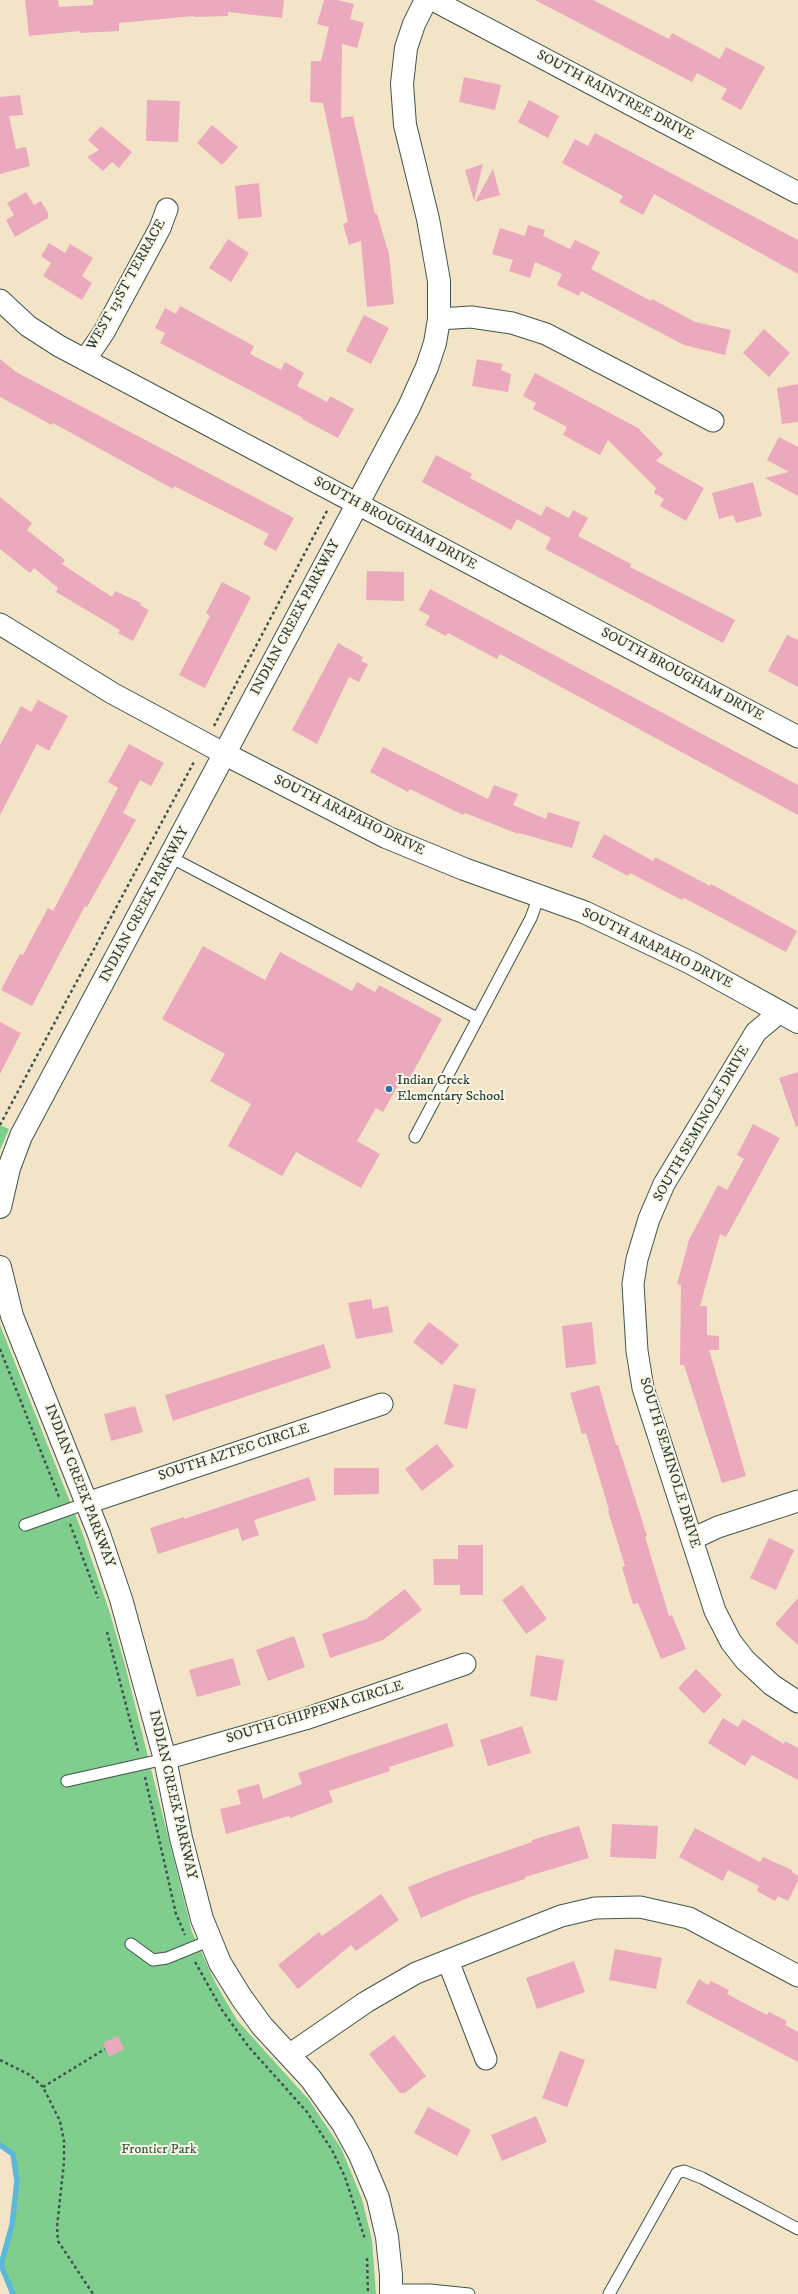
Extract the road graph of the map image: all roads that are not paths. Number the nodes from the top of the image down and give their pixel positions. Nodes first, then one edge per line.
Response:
1 (426, 0) edge
2 (433, 0) edge
3 (798, 193) edge
4 (168, 209) dead end
5 (0, 300) edge
6 (439, 319) junction
7 (85, 360) junction
8 (713, 421) dead end
9 (357, 503) junction
10 (2, 631) edge
11 (798, 737) edge
12 (225, 754) junction
13 (170, 857) junction
14 (539, 896) junction
15 (789, 1017) edge
16 (478, 1018) junction
17 (415, 1137) dead end
18 (0, 1207) edge
19 (0, 1267) edge
20 (382, 1404) dead end
21 (798, 1501) edge
22 (87, 1503) junction
23 (25, 1525) dead end
24 (692, 1539) junction
25 (465, 1664) dead end
26 (798, 1702) edge
27 (165, 1759) junction
28 (67, 1781) dead end
29 (211, 1940) junction
30 (131, 1944) dead end
31 (448, 1960) junction
32 (798, 1976) edge
33 (289, 2055) junction
34 (486, 2059) dead end
35 (798, 2229) edge
36 (391, 2292) edge
37 (469, 2294) edge
38 (609, 2294) edge

1 - 6 street, INDIAN CREEK PARKWAY
2 - 3 street, SOUTH RAINTREE DRIVE
4 - 7 street, WEST 131ST TERRACE
5 - 7 street, SOUTH BROUGHAM DRIVE
6 - 8 street
6 - 9 street, INDIAN CREEK PARKWAY
7 - 9 street, SOUTH BROUGHAM DRIVE
9 - 11 street, SOUTH BROUGHAM DRIVE
9 - 12 street, INDIAN CREEK PARKWAY
10 - 12 street, SOUTH ARAPAHO DRIVE
12 - 13 street, INDIAN CREEK PARKWAY
12 - 14 street, SOUTH ARAPAHO DRIVE
13 - 16 lane
13 - 18 street, INDIAN CREEK PARKWAY
14 - 15 street, SOUTH ARAPAHO DRIVE
14 - 16 lane
15 - 24 street, SOUTH SEMINOLE DRIVE
16 - 17 lane
19 - 22 street, INDIAN CREEK PARKWAY
20 - 22 street, SOUTH AZTEC CIRCLE
21 - 24 street
22 - 23 lane
22 - 27 street, INDIAN CREEK PARKWAY
24 - 26 street, SOUTH SEMINOLE DRIVE
25 - 27 street, SOUTH CHIPPEWA CIRCLE
27 - 28 lane
27 - 29 street, INDIAN CREEK PARKWAY
29 - 30 lane
29 - 33 street, INDIAN CREEK PARKWAY
31 - 32 street
31 - 33 street
31 - 34 street
33 - 36 street, INDIAN CREEK PARKWAY
35 - 38 lane
36 - 37 lane

